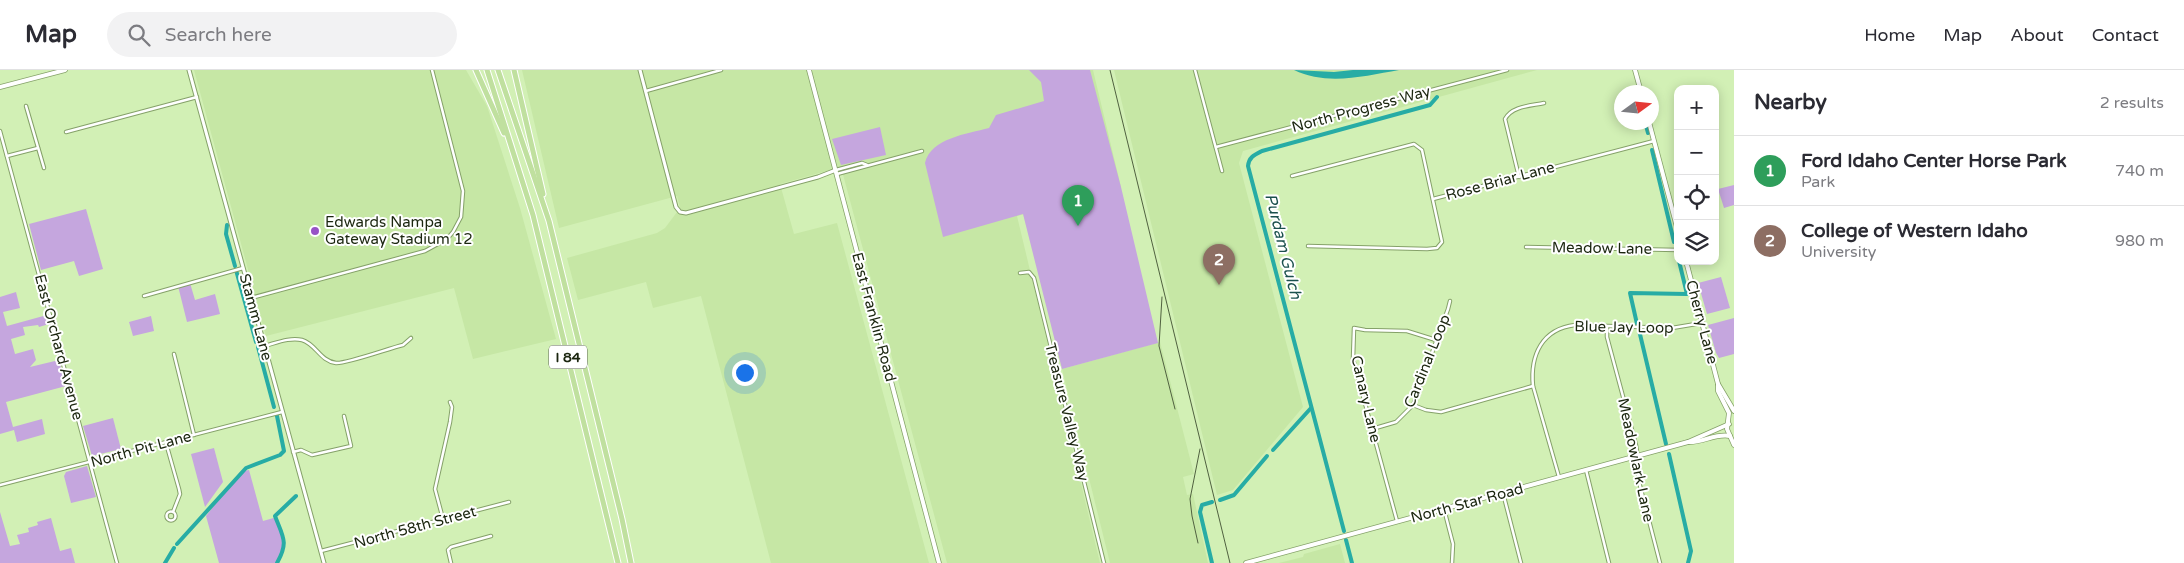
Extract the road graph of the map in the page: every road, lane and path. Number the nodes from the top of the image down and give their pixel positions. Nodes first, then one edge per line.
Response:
1 (65, 70) edge
2 (190, 70) edge
3 (432, 70) edge
4 (476, 70) edge
5 (487, 70) edge
6 (498, 70) edge
7 (514, 70) edge
8 (640, 70) edge
9 (721, 70) edge
10 (810, 70) edge
11 (1195, 70) edge
12 (1507, 70) edge
13 (1635, 70) edge
14 (1639, 85) edge
15 (0, 87) edge
16 (646, 91) junction
17 (197, 97) junction
18 (1544, 103) dead end
19 (26, 106) dead end
20 (1651, 130) edge
21 (0, 131) edge
22 (66, 132) dead end
23 (1654, 142) junction
24 (1216, 147) junction
25 (38, 148) junction
26 (922, 151) dead end
27 (513, 152) junction
28 (6, 156) junction
29 (44, 168) dead end
30 (1222, 171) dead end
31 (836, 172) junction
32 (1292, 176) dead end
33 (1518, 177) junction
34 (1433, 199) junction
35 (1675, 220) edge
36 (549, 221) junction
37 (1308, 246) dead end
38 (1526, 247) dead end
39 (1674, 250) edge
40 (1687, 265) edge
41 (243, 268) junction
42 (1020, 273) dead end
43 (144, 296) dead end
44 (251, 298) junction
45 (1450, 300) dead end
46 (1702, 323) junction
47 (1606, 327) junction
48 (411, 338) dead end
49 (1436, 340) junction
50 (264, 346) junction
51 (174, 354) dead end
52 (1718, 384) junction
53 (1534, 386) junction
54 (450, 402) dead end
55 (1413, 405) junction
56 (1734, 411) edge
57 (282, 412) junction
58 (344, 416) dead end
59 (1731, 423) edge
60 (1372, 429) junction
61 (194, 435) junction
62 (1732, 436) edge
63 (1688, 442) junction
64 (166, 443) junction
65 (1734, 444) edge
66 (293, 452) junction
67 (1638, 456) junction
68 (91, 462) junction
69 (1586, 470) junction
70 (1559, 478) junction
71 (0, 484) edge
72 (1504, 493) junction
73 (509, 502) dead end
74 (1444, 509) junction
75 (173, 512) dead end
76 (443, 519) junction
77 (1397, 522) junction
78 (491, 536) dead end
79 (321, 551) junction
80 (117, 563) edge
81 (324, 563) edge
82 (450, 563) edge
83 (618, 563) edge
84 (631, 563) edge
85 (939, 563) edge
86 (1104, 563) edge
87 (1246, 563) edge
88 (1452, 563) edge
89 (1521, 563) edge
90 (1609, 563) edge
91 (1660, 563) edge

1 - 15 main road
2 - 17 street, Stamm Lane
3 - 44 street
4 - 27 highway
5 - 27 highway, I 84
6 - 36 highway, I 84
7 - 36 highway
8 - 16 street
9 - 16 street
10 - 31 main road, East Franklin Road
11 - 24 street
12 - 24 street, North Progress Way
13 - 14 main road
16 - 31 street
17 - 22 street
17 - 41 street, Stamm Lane
18 - 33 street
19 - 25 street
20 - 23 main road
21 - 28 street, East Orchard Avenue
23 - 33 street, Rose Briar Lane
23 - 35 main road
24 - 30 street
25 - 28 street
25 - 29 street
26 - 31 street
27 - 83 highway, I 84
28 - 68 street, East Orchard Avenue
31 - 85 main road, East Franklin Road
32 - 34 street
33 - 34 street, Rose Briar Lane
34 - 37 street, Rose Briar Lane
36 - 84 highway, I 84
38 - 39 street, Meadow Lane
40 - 46 main road, Cherry Lane
41 - 43 street
41 - 44 street, Stamm Lane
42 - 86 street, Treasure Valley Way
44 - 50 street, Stamm Lane
45 - 49 street, Cardinal Loop
46 - 47 street, Blue Jay Loop
46 - 52 main road, Cherry Lane
47 - 53 street, Blue Jay Loop
47 - 67 street, Meadowlark Lane
48 - 50 street
49 - 55 street, Cardinal Loop
49 - 60 street, Canary Lane
50 - 57 street, Stamm Lane
51 - 61 street
52 - 56 main road, Cherry Lane
52 - 59 main road, Cherry Lane
53 - 55 street
53 - 70 street, Blue Jay Loop
54 - 76 street
55 - 60 street, Cardinal Loop
57 - 61 street, North Pit Lane
57 - 66 street, Stamm Lane
58 - 66 street
59 - 62 main road, Cherry Lane
59 - 63 main road, North Star Road
60 - 77 street, Canary Lane
61 - 64 street, North Pit Lane
62 - 63 main road, North Star Road
62 - 65 main road
63 - 67 main road, North Star Road
64 - 68 street, North Pit Lane
64 - 75 street
66 - 79 street, Stamm Lane
67 - 69 main road, North Star Road
67 - 91 street, Meadowlark Lane
68 - 71 street, North Pit Lane
68 - 80 street, East Orchard Avenue
69 - 70 main road, North Star Road
69 - 90 street
70 - 72 main road, North Star Road
72 - 74 main road, North Star Road
72 - 89 street
73 - 76 street, North 58th Street
74 - 77 main road, North Star Road
74 - 88 street
76 - 79 street, North 58th Street
77 - 87 main road, North Star Road
78 - 82 street
79 - 81 street, Stamm Lane

